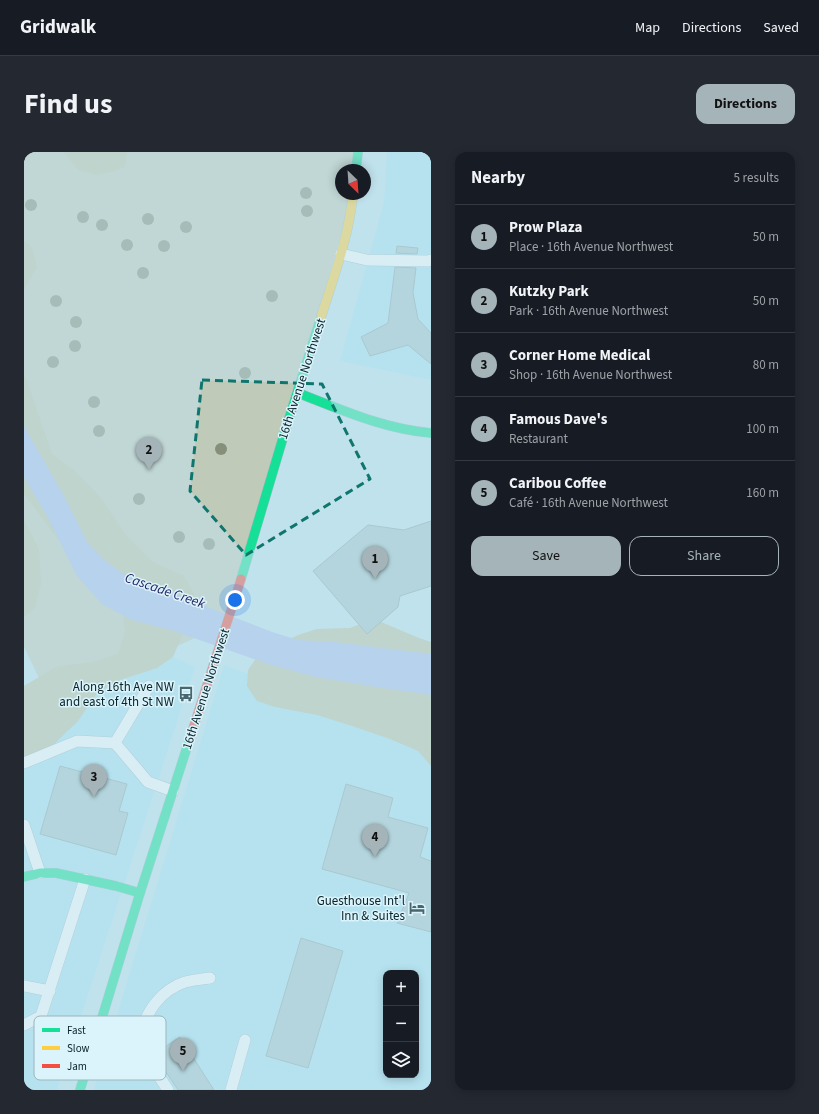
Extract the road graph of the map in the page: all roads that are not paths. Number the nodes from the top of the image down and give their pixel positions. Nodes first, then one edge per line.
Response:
1 (358, 152) edge
2 (357, 164) edge
3 (353, 200) edge
4 (342, 254) junction
5 (431, 260) edge
6 (298, 393) junction
7 (431, 433) edge
8 (149, 686) dead end
9 (115, 743) junction
10 (24, 763) edge
11 (173, 791) junction
12 (24, 825) edge
13 (40, 873) junction
14 (24, 877) edge
15 (85, 879) junction
16 (140, 893) junction
17 (210, 978) dead end
18 (24, 986) edge
19 (50, 991) junction
20 (41, 1016) edge
21 (103, 1016) edge
22 (148, 1016) edge
23 (34, 1020) edge
24 (24, 1025) edge
25 (246, 1040) dead end
26 (83, 1080) edge
27 (162, 1080) edge
28 (80, 1090) edge
29 (168, 1090) edge
30 (231, 1090) edge

1 - 2 street
3 - 4 street, 16th Avenue Northwest
4 - 5 lane
4 - 6 street, 16th Avenue Northwest
6 - 7 street
6 - 11 street, 16th Avenue Northwest
8 - 9 lane
9 - 10 lane
9 - 11 lane
11 - 16 street, 16th Avenue Northwest
12 - 13 lane
13 - 14 street
13 - 15 street
15 - 16 street
15 - 19 lane
16 - 21 street, 16th Avenue Northwest
17 - 22 lane
18 - 19 lane
19 - 20 lane
23 - 24 lane
25 - 30 lane
26 - 28 street, 16th Avenue Northwest
27 - 29 lane

